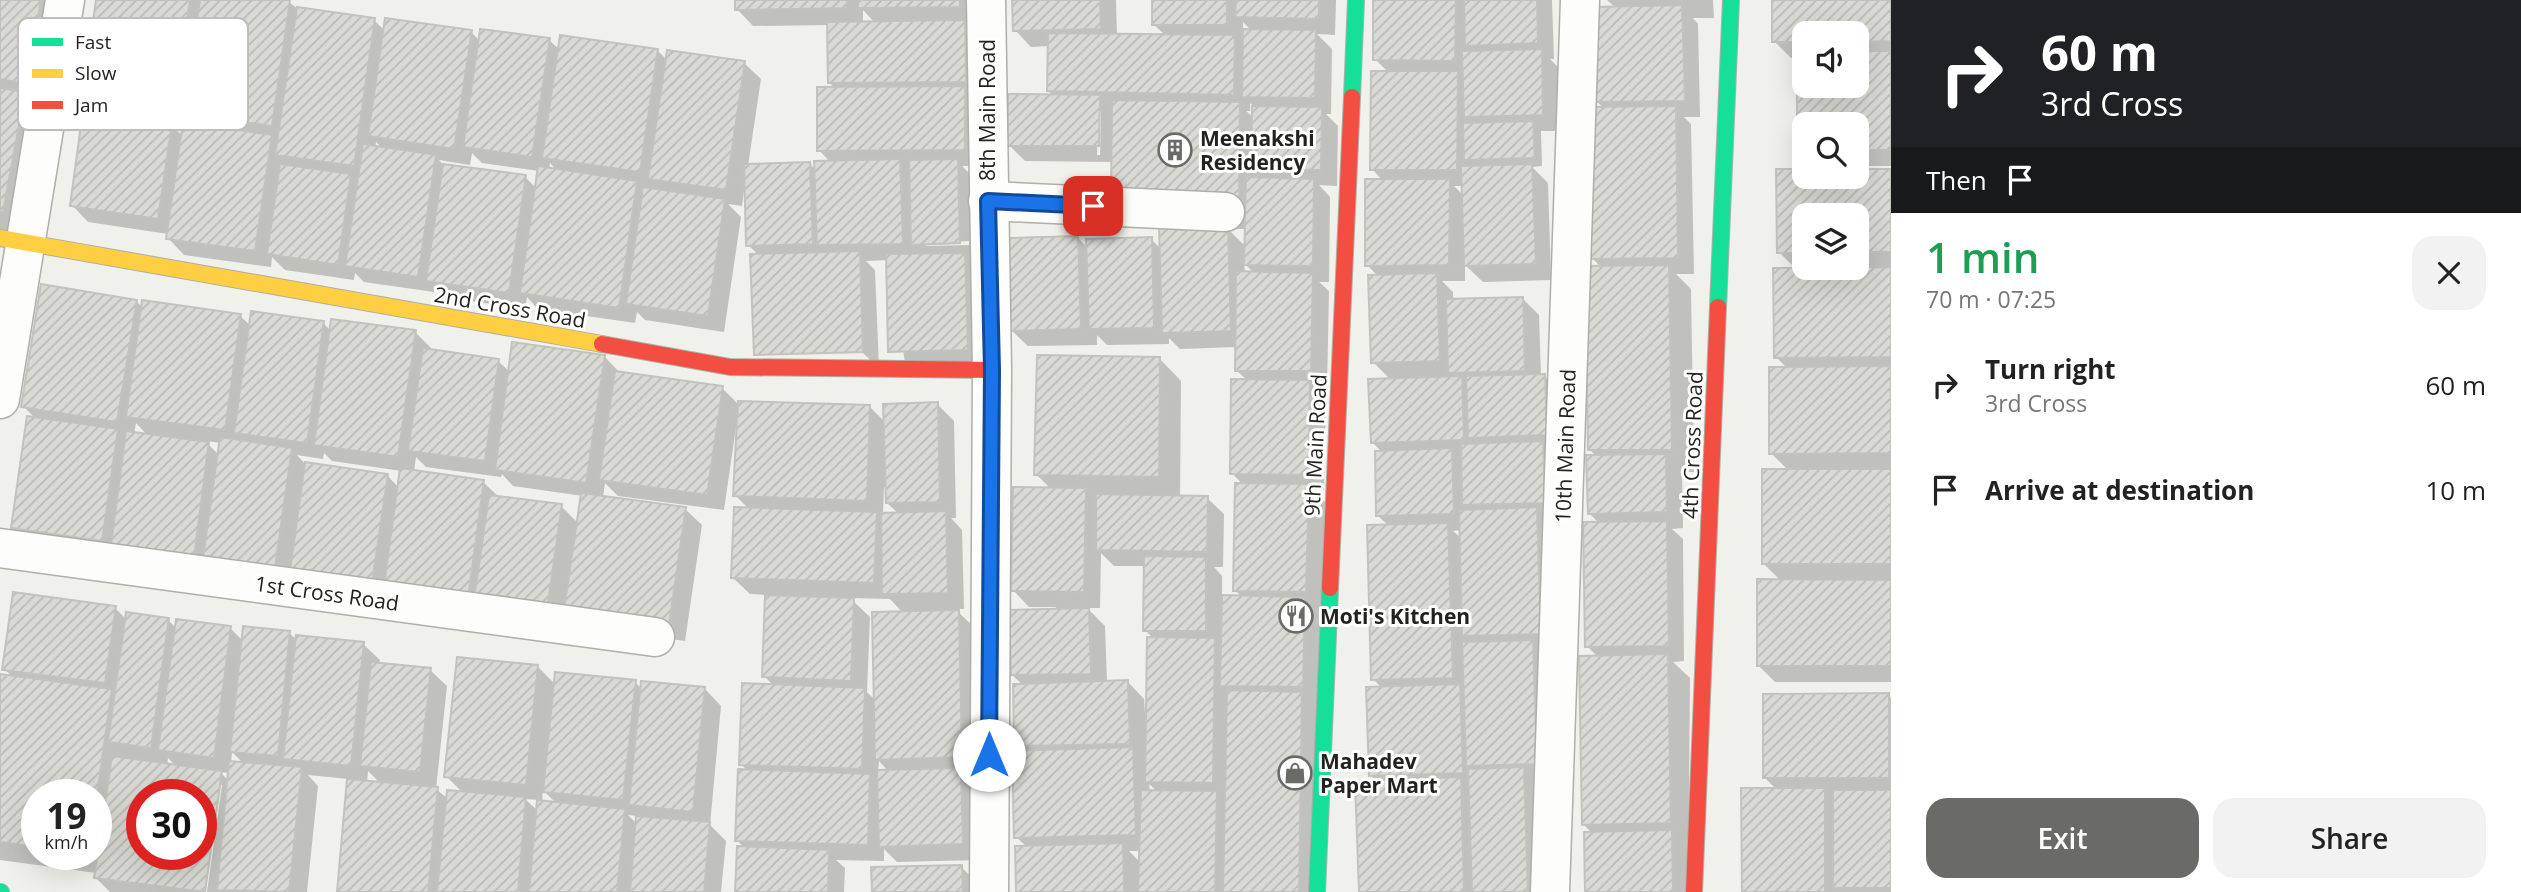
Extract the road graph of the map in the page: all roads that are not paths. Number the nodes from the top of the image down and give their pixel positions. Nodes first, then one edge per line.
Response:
1 (65, 0) edge
2 (986, 0) edge
3 (1356, 0) edge
4 (1580, 0) edge
5 (1731, 0) edge
6 (61, 18) edge
7 (37, 130) edge
8 (988, 201) junction
9 (1225, 212) dead end
10 (13, 240) edge
11 (992, 370) junction
12 (0, 399) edge
13 (0, 548) edge
14 (655, 637) dead end
15 (989, 892) edge
16 (1317, 892) edge
17 (1550, 892) edge
18 (1694, 892) edge

1 - 6 street
2 - 8 street, 8th Main Road
3 - 16 street, 9th Main Road
4 - 17 street, 10th Main Road
5 - 18 street, 4th Cross Road
7 - 10 street
8 - 9 street
8 - 11 street, 8th Main Road
10 - 11 street, 2nd Cross Road
10 - 12 street
11 - 15 street, 8th Main Road
13 - 14 street, 1st Cross Road

